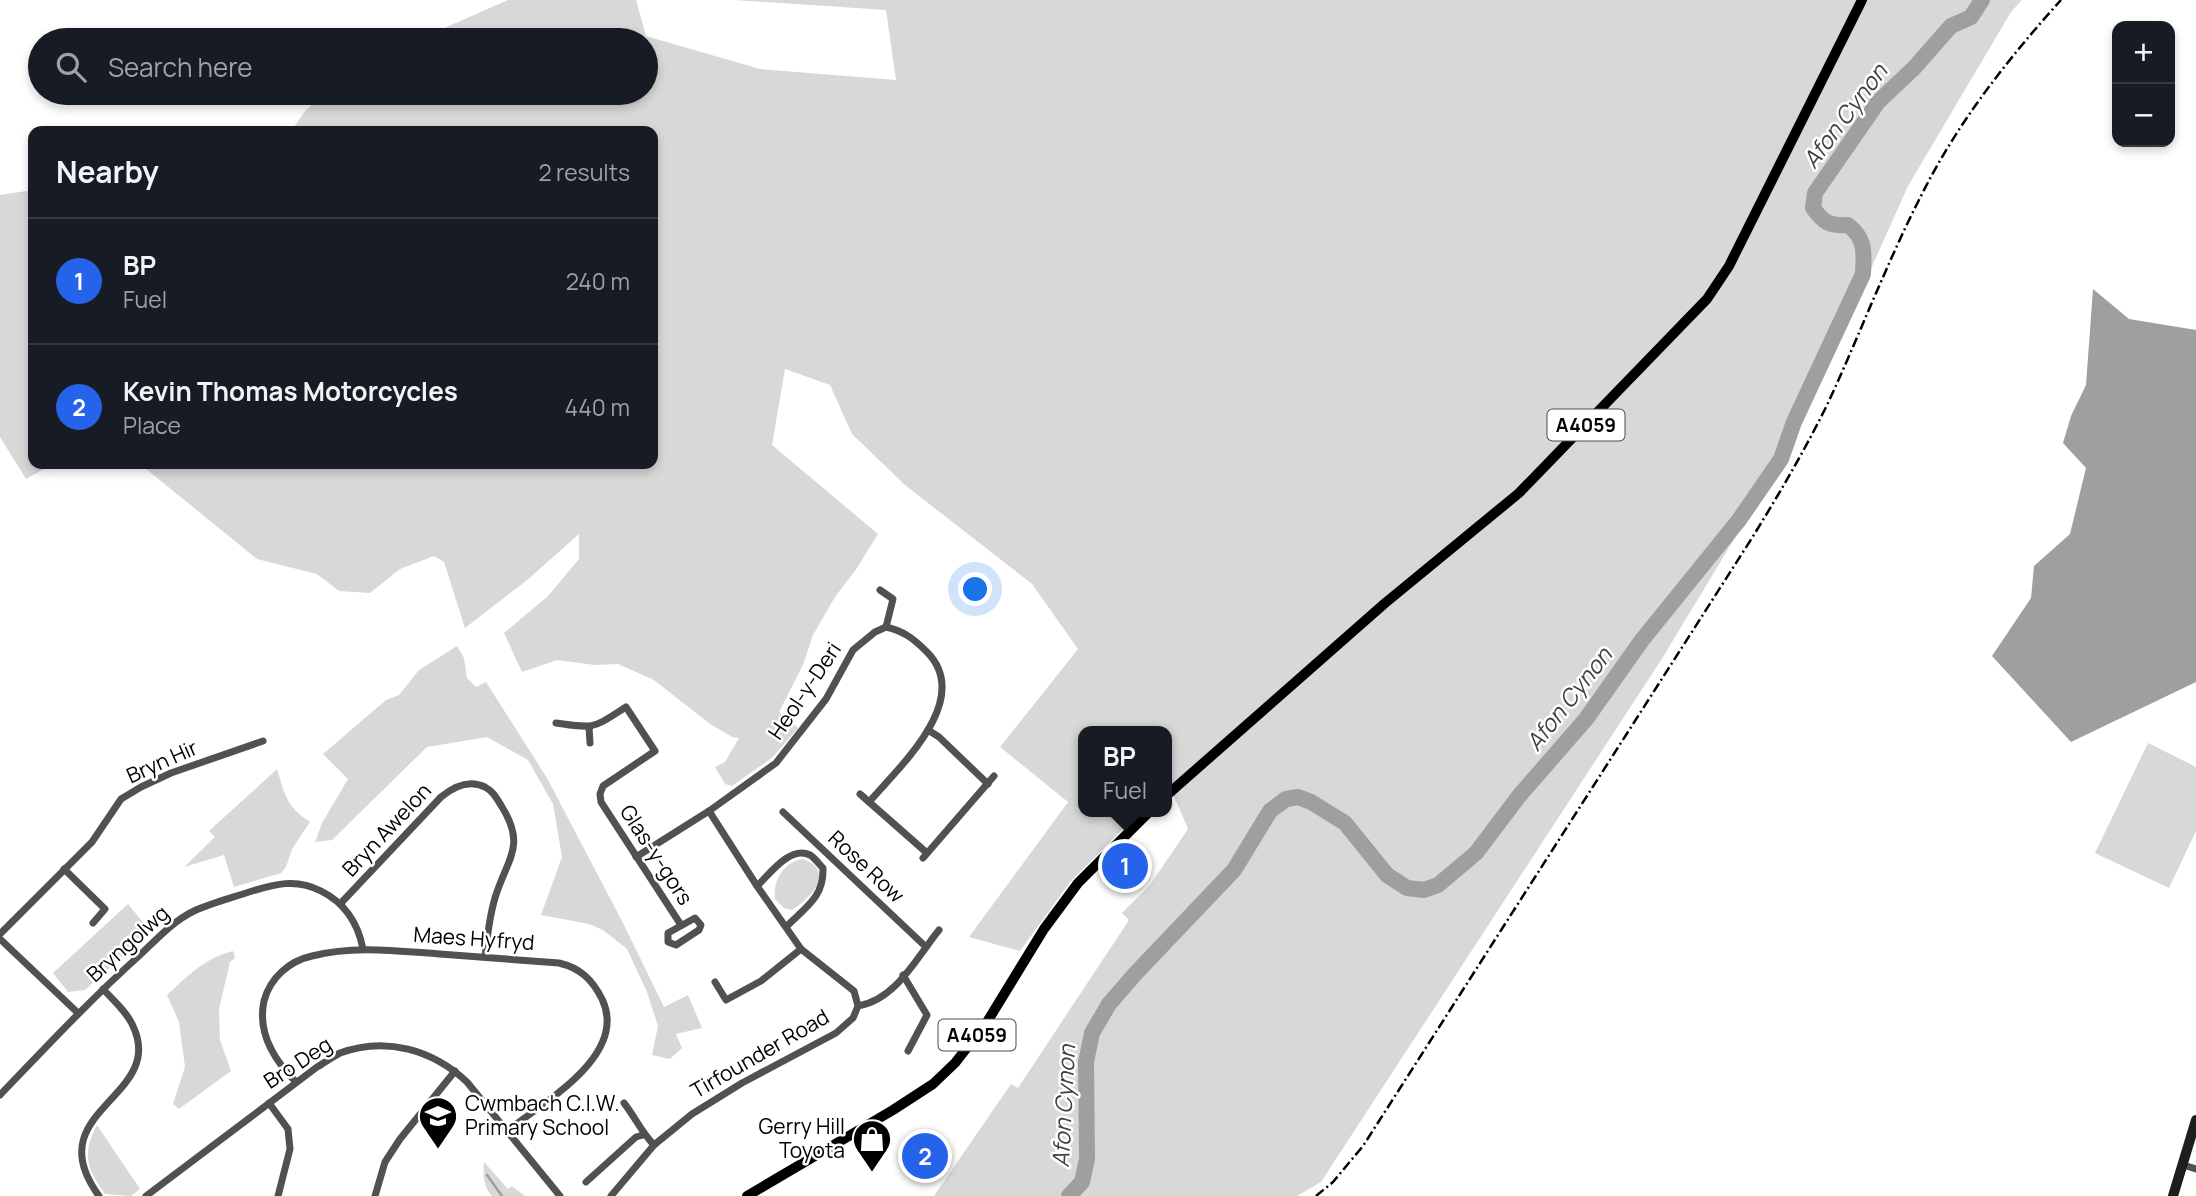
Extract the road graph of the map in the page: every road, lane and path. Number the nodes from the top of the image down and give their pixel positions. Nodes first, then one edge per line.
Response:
1 (1862, 0) edge
2 (880, 590) dead end
3 (886, 627) junction
4 (556, 723) dead end
5 (589, 727) junction
6 (928, 730) junction
7 (263, 741) dead end
8 (590, 743) dead end
9 (995, 776) dead end
10 (988, 784) junction
11 (1172, 791) edge
12 (860, 794) dead end
13 (869, 802) junction
14 (709, 811) junction
15 (783, 812) dead end
16 (1144, 817) edge
17 (636, 857) junction
18 (64, 869) junction
19 (757, 886) junction
20 (341, 903) junction
21 (93, 923) dead end
22 (681, 925) junction
23 (787, 926) junction
24 (939, 930) dead end
25 (0, 937) edge
26 (926, 947) junction
27 (363, 949) junction
28 (802, 949) junction
29 (485, 957) junction
30 (904, 975) junction
31 (715, 982) dead end
32 (103, 989) junction
33 (858, 1006) junction
34 (78, 1013) junction
35 (908, 1051) dead end
36 (455, 1071) junction
37 (296, 1082) junction
38 (0, 1095) edge
39 (269, 1103) junction
40 (624, 1103) dead end
41 (2196, 1120) edge
42 (508, 1131) junction
43 (643, 1135) junction
44 (654, 1145) junction
45 (2183, 1165) junction
46 (2196, 1169) edge
47 (586, 1182) dead end
48 (99, 1196) edge
49 (146, 1196) edge
50 (278, 1196) edge
51 (375, 1196) edge
52 (560, 1196) edge
53 (611, 1196) edge
54 (747, 1196) edge
55 (2173, 1196) edge

1 - 11 main road, A4059
2 - 3 street
3 - 6 street
3 - 14 street, Heol-y-Deri
4 - 5 street
5 - 8 street
5 - 17 street, Glas-y-gors
6 - 10 street
6 - 13 street
7 - 18 street, Bryn Hir
9 - 10 street
10 - 13 street
12 - 13 street
14 - 17 street, Heol-y-Deri
14 - 19 street
15 - 26 street, Rose Row
16 - 54 main road, A4059
17 - 22 street, Glas-y-gors
18 - 21 street
18 - 25 street, Bryn Hir
19 - 23 street
19 - 23 street
20 - 27 street, Bryngolwg
20 - 29 street, Bryn Awelon
20 - 32 street, Bryngolwg
22 - 22 street
23 - 28 street
24 - 26 street, Tirfounder Road
25 - 34 street, Bryn Hir
26 - 30 street, Tirfounder Road
27 - 29 street, Maes Hyfryd
27 - 37 street, Maes Hyfryd
28 - 31 street
28 - 33 street
29 - 42 street, Maes Hyfryd
30 - 33 street, Tirfounder Road
30 - 35 street
32 - 34 street, Bryngolwg
32 - 48 street
33 - 44 street, Tirfounder Road
34 - 38 street, Bryngolwg
36 - 37 street, Bro Deg
36 - 42 street, Bro Deg
36 - 51 street
37 - 39 street, Bro Deg
39 - 49 street, Bro Deg
39 - 50 street
40 - 43 street
41 - 45 main road
42 - 52 street, Bro Deg
43 - 44 street
43 - 47 street
44 - 53 street, Tirfounder Road
45 - 46 street
45 - 55 main road

